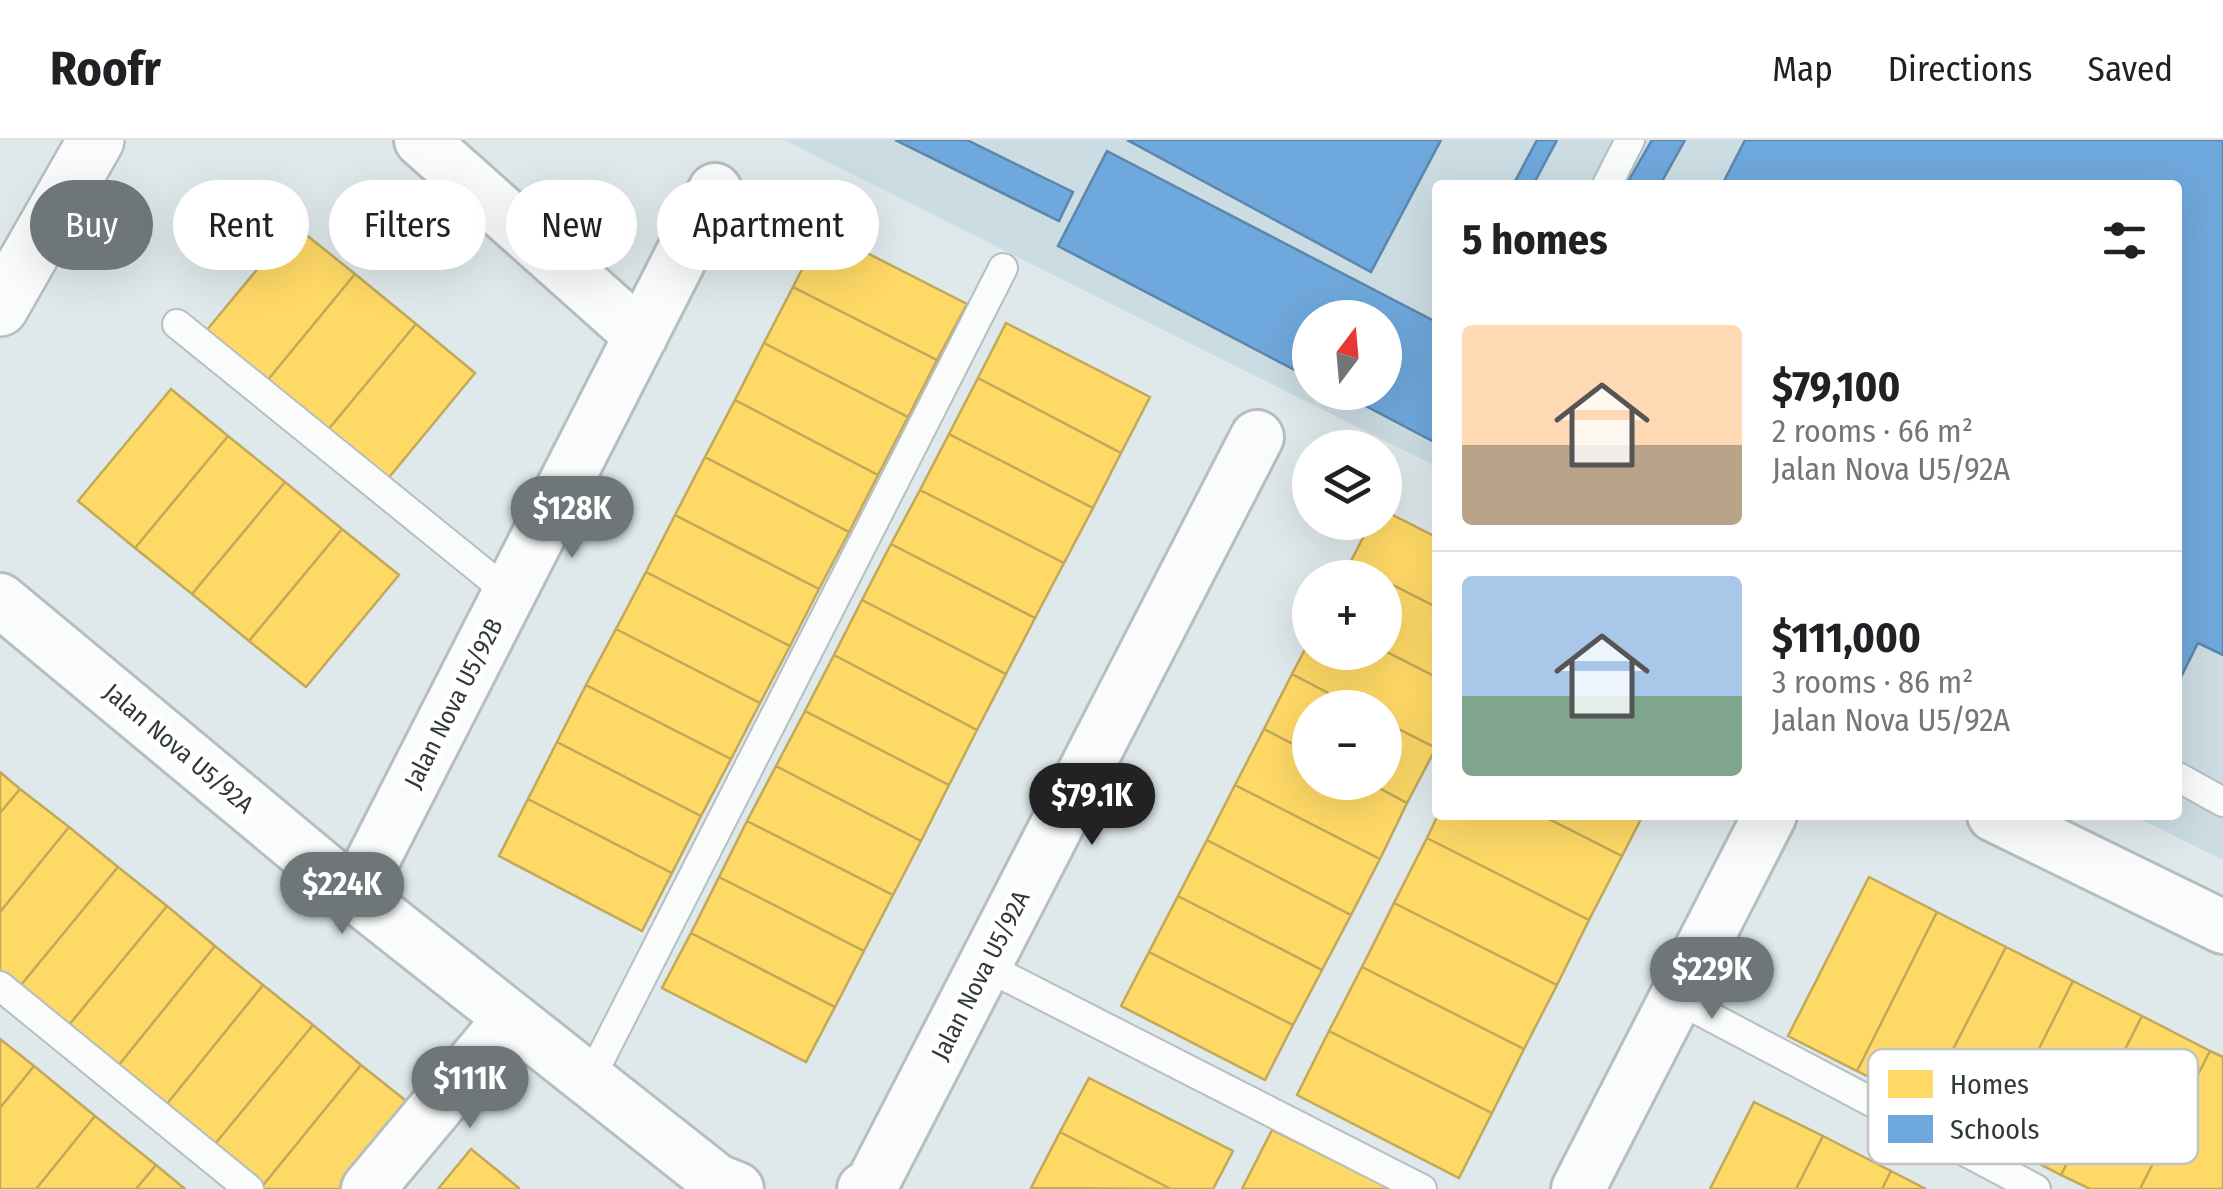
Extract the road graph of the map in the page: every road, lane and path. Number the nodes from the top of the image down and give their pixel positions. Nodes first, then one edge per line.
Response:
1 (96, 140) edge
2 (422, 140) edge
3 (1630, 140) edge
4 (1610, 180) edge
5 (1004, 268) dead end
6 (674, 270) edge
7 (7, 281) edge
8 (176, 324) dead end
9 (640, 336) junction
10 (1257, 437) dead end
11 (510, 593) junction
12 (0, 600) edge
13 (2182, 779) edge
14 (2223, 802) edge
15 (1767, 820) edge
16 (2004, 820) edge
17 (355, 895) junction
18 (2223, 928) edge
19 (985, 966) junction
20 (0, 986) edge
21 (1677, 999) junction
22 (509, 1020) junction
23 (589, 1081) junction
24 (1868, 1100) edge
25 (1989, 1164) edge
26 (249, 1189) edge
27 (368, 1189) edge
28 (737, 1189) edge
29 (864, 1189) edge
30 (1422, 1189) edge
31 (1578, 1189) edge
32 (2036, 1189) edge

1 - 7 main road
2 - 9 street
3 - 4 lane
5 - 23 lane
6 - 9 street, Jalan Nova U5/92B
8 - 11 lane
9 - 11 street, Jalan Nova U5/92B
10 - 19 street, Jalan Nova U5/92A
11 - 17 street, Jalan Nova U5/92B
12 - 17 street, Jalan Nova U5/92A
13 - 14 lane
15 - 21 street
16 - 18 street
17 - 22 street, Jalan Nova U5/92A
19 - 29 street, Jalan Nova U5/92A
19 - 30 lane
20 - 26 lane
21 - 24 lane
21 - 31 street
22 - 23 street, Jalan Nova U5/92A
22 - 27 street
23 - 28 street, Jalan Nova U5/92A
25 - 32 lane

